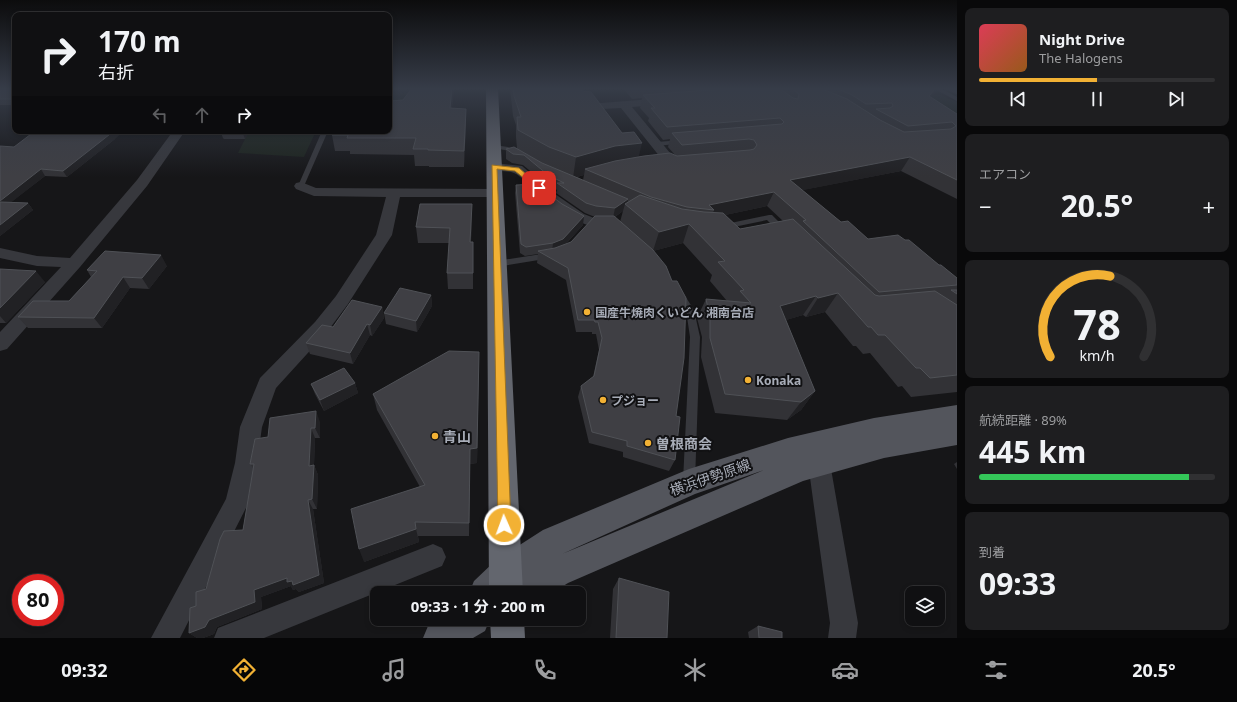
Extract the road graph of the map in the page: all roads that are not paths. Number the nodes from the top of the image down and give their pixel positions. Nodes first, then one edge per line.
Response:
1 (493, 118) edge
2 (635, 118) edge
3 (177, 134) edge
4 (324, 134) edge
5 (688, 142) edge
6 (657, 144) junction
7 (494, 157) junction
8 (525, 159) edge
9 (697, 162) edge
10 (301, 186) joint
11 (394, 193) junction
12 (495, 193) junction
13 (616, 224) edge
14 (714, 228) edge
15 (792, 239) edge
16 (0, 253) edge
17 (553, 256) edge
18 (74, 263) junction
19 (496, 264) junction
20 (674, 284) edge
21 (0, 344) edge
22 (957, 416) edge
23 (957, 433) edge
24 (819, 463) junction
25 (688, 482) junction
26 (433, 557) dead end
27 (511, 586) edge
28 (507, 626) edge
29 (165, 638) edge
30 (228, 638) edge
31 (508, 638) edge
32 (842, 638) edge

1 - 7 highway
2 - 6 street
3 - 18 street
4 - 10 lane
5 - 6 lane
6 - 9 street
7 - 8 lane
7 - 12 highway
7 - 13 street
10 - 11 street
11 - 12 street
11 - 29 street
12 - 19 highway
14 - 15 lane
16 - 18 street
17 - 19 lane
18 - 21 street
19 - 27 highway
20 - 25 lane
22 - 25 main road, 横浜伊勢原線
23 - 24 main road, 横浜伊勢原線
24 - 27 main road, 横浜伊勢原線
24 - 32 street
25 - 27 main road, 横浜伊勢原線
26 - 30 street
28 - 31 highway

